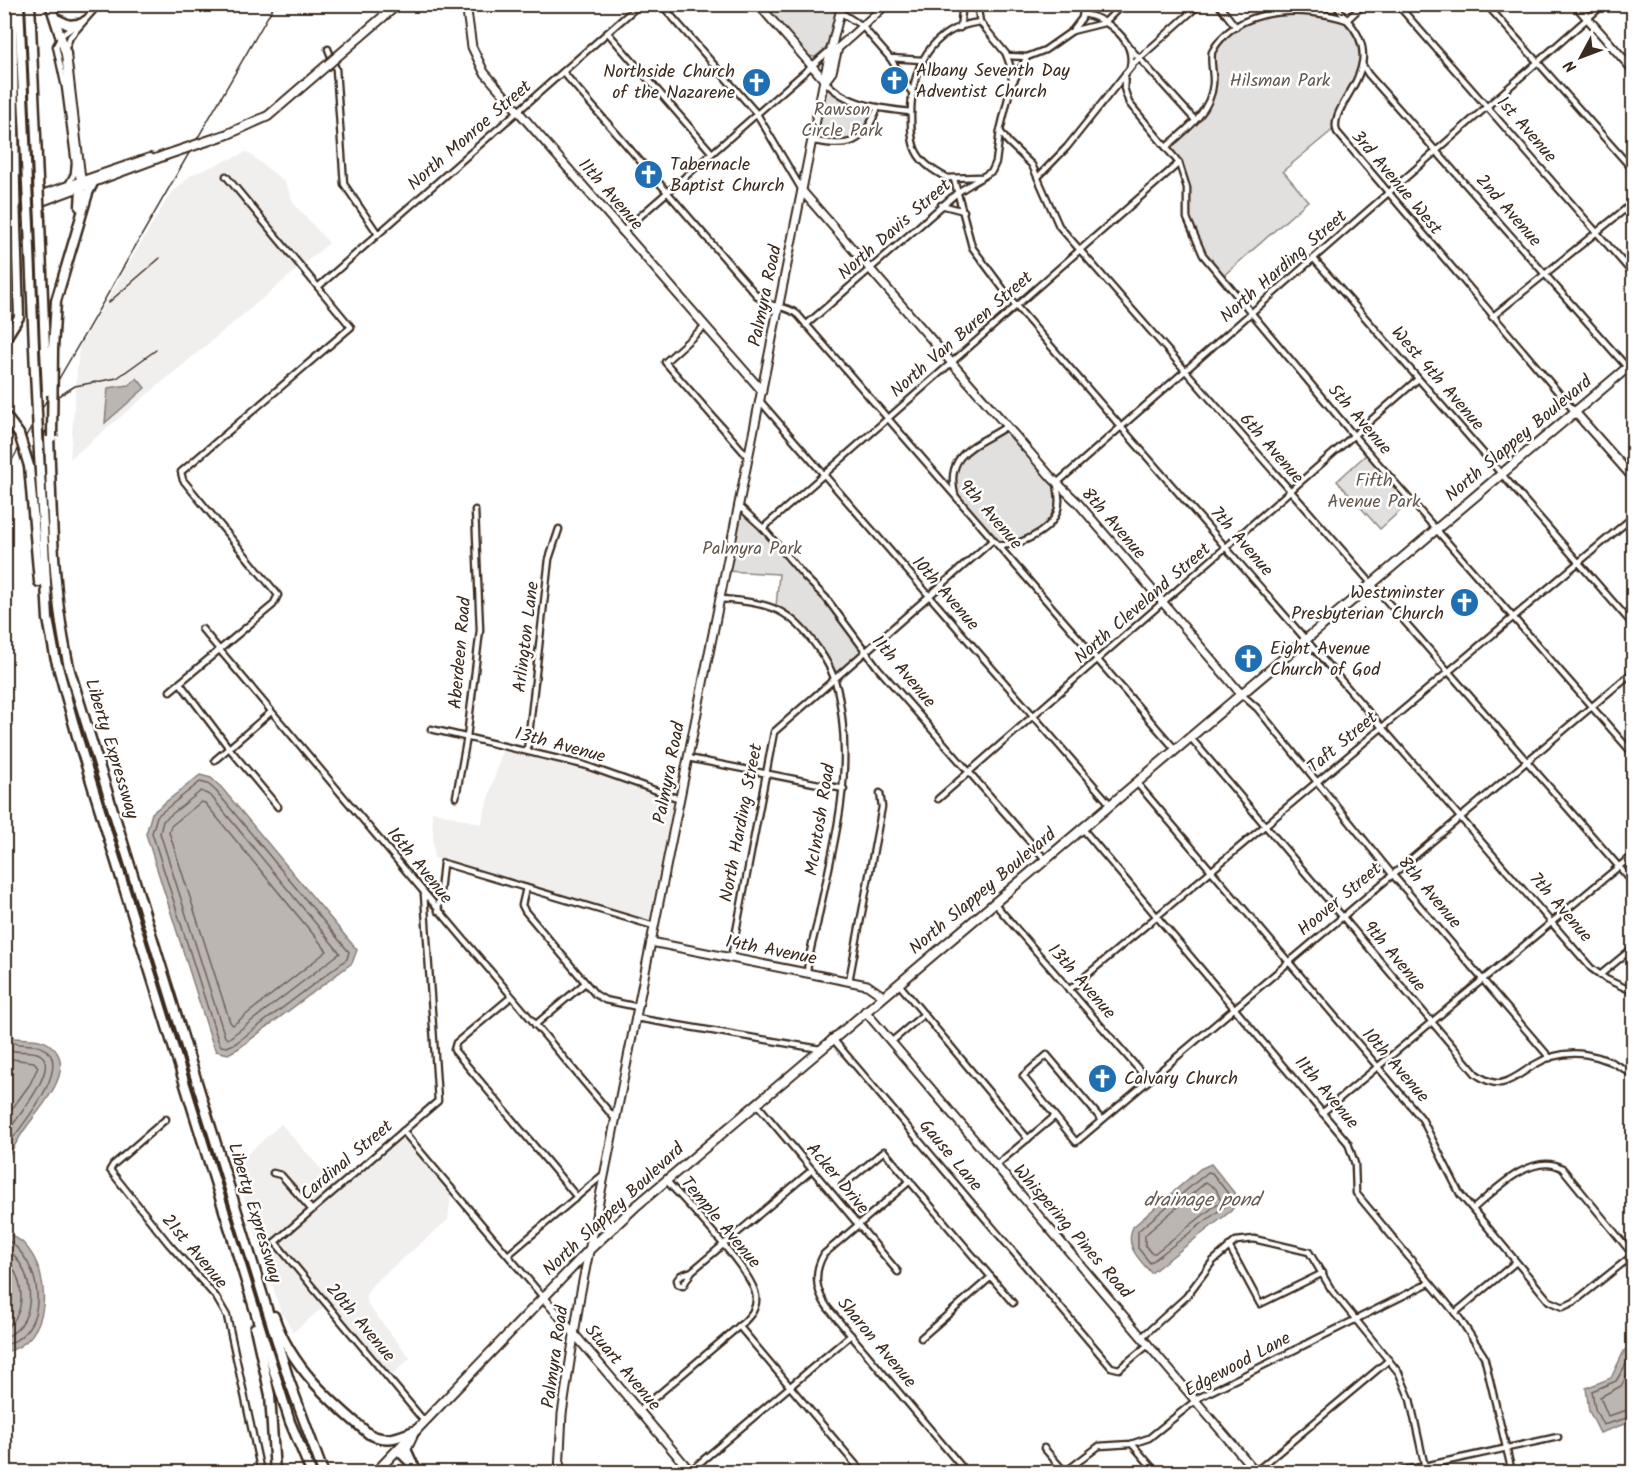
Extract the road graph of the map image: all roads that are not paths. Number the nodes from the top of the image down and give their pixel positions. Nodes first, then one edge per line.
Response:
1 (12, 4) edge
2 (19, 4) edge
3 (30, 4) edge
4 (50, 4) edge
5 (99, 4) edge
6 (398, 4) edge
7 (465, 4) edge
8 (640, 4) edge
9 (661, 4) edge
10 (758, 4) edge
11 (886, 4) edge
12 (963, 4) edge
13 (976, 4) edge
14 (1084, 4) edge
15 (1123, 4) edge
16 (1200, 4) edge
17 (1218, 4) edge
18 (1335, 4) edge
19 (1364, 4) edge
20 (1397, 4) edge
21 (1486, 4) edge
22 (1575, 4) edge
23 (1604, 4) edge
24 (841, 8) edge
25 (1084, 14) junction
26 (1588, 18) junction
27 (56, 19) junction
28 (1347, 20) junction
29 (81, 21) junction
30 (980, 22) junction
31 (1104, 22) junction
32 (862, 26) junction
33 (1236, 27) junction
34 (960, 28) junction
35 (1072, 32) junction
36 (608, 33) junction
37 (62, 35) junction
38 (1129, 47) junction
39 (835, 48) junction
40 (328, 49) dead end
41 (66, 54) junction
42 (1006, 54) junction
43 (1027, 57) junction
44 (890, 58) junction
45 (1140, 58) junction
46 (922, 60) junction
47 (1540, 63) junction
48 (1362, 64) junction
49 (812, 66) junction
50 (1127, 71) junction
51 (1634, 71) edge
52 (563, 72) junction
53 (825, 81) junction
54 (1011, 86) junction
55 (911, 91) junction
56 (878, 107) junction
57 (1488, 107) junction
58 (517, 112) junction
59 (911, 112) junction
60 (757, 114) junction
61 (1195, 120) junction
62 (1000, 130) junction
63 (813, 141) junction
64 (1166, 147) junction
65 (1437, 151) junction
66 (712, 153) junction
67 (166, 155) junction
68 (79, 157) junction
69 (1179, 164) junction
70 (1634, 171) edge
71 (104, 172) junction
72 (986, 175) junction
73 (226, 176) dead end
74 (1038, 177) junction
75 (954, 179) junction
76 (93, 183) junction
77 (81, 184) junction
78 (68, 185) junction
79 (668, 192) junction
80 (803, 192) junction
81 (958, 192) junction
82 (1388, 195) junction
83 (1634, 202) edge
84 (941, 206) junction
85 (4, 208) edge
86 (964, 211) junction
87 (4, 215) edge
88 (79, 222) junction
89 (1597, 231) junction
90 (622, 232) junction
91 (378, 234) junction
92 (1080, 250) junction
93 (1314, 259) junction
94 (869, 268) junction
95 (1544, 274) junction
96 (1634, 275) edge
97 (318, 287) junction
98 (779, 306) junction
99 (1016, 306) junction
100 (1251, 315) junction
101 (1492, 317) junction
102 (806, 324) junction
103 (705, 326) junction
104 (4, 341) edge
105 (49, 350) junction
106 (951, 362) junction
107 (1631, 364) edge
108 (1186, 371) junction
109 (1634, 375) edge
110 (1418, 379) junction
111 (762, 390) junction
112 (760, 401) junction
113 (1575, 412) junction
114 (4, 414) edge
115 (888, 418) junction
116 (1007, 426) junction
117 (1121, 427) junction
118 (1355, 437) junction
119 (748, 458) junction
120 (1634, 462) edge
121 (1624, 469) junction
122 (1501, 474) junction
123 (823, 475) junction
124 (1634, 479) edge
125 (1057, 483) junction
126 (1291, 491) junction
127 (956, 498) junction
128 (739, 506) junction
129 (476, 510) dead end
130 (1634, 516) edge
131 (763, 528) junction
132 (559, 529) dead end
133 (1436, 529) junction
134 (993, 540) junction
135 (998, 545) junction
136 (1226, 549) junction
137 (1579, 562) junction
138 (1371, 583) junction
139 (929, 596) junction
140 (720, 599) junction
141 (1163, 604) junction
142 (1514, 617) junction
143 (1634, 626) edge
144 (202, 629) dead end
145 (1306, 639) junction
146 (219, 650) junction
147 (865, 651) junction
148 (1099, 660) junction
149 (1634, 671) edge
150 (1448, 672) junction
151 (836, 678) junction
152 (180, 683) junction
153 (170, 692) dead end
154 (1241, 694) junction
155 (1591, 707) junction
156 (271, 712) junction
157 (1034, 717) junction
158 (1383, 727) junction
159 (430, 729) dead end
160 (77, 736) junction
161 (467, 737) junction
162 (1190, 737) junction
163 (229, 748) junction
164 (1175, 749) junction
165 (527, 750) junction
166 (1634, 754) edge
167 (688, 758) junction
168 (215, 760) dead end
169 (1526, 761) junction
170 (970, 772) junction
171 (765, 773) junction
172 (1136, 782) junction
173 (1317, 783) junction
174 (844, 789) junction
175 (880, 794) dead end
176 (456, 798) dead end
177 (680, 799) junction
178 (938, 799) dead end
179 (1110, 804) junction
180 (278, 807) dead end
181 (1460, 816) junction
182 (1266, 826) junction
183 (1082, 828) junction
184 (1634, 854) edge
185 (1045, 859) junction
186 (1619, 867) junction
187 (1212, 871) junction
188 (1392, 874) junction
189 (1634, 884) edge
190 (526, 888) junction
191 (424, 894) junction
192 (994, 903) junction
193 (438, 910) junction
194 (1342, 916) junction
195 (1157, 917) junction
196 (1552, 921) junction
197 (654, 926) junction
198 (651, 942) junction
199 (1634, 947) edge
200 (731, 958) junction
201 (1288, 961) junction
202 (807, 973) junction
203 (1600, 975) junction
204 (1482, 980) junction
205 (849, 981) junction
206 (585, 983) junction
207 (898, 983) junction
208 (1070, 990) junction
209 (1634, 992) edge
210 (883, 996) junction
211 (511, 997) junction
212 (638, 1007) junction
213 (1232, 1008) junction
214 (865, 1011) junction
215 (924, 1014) junction
216 (636, 1018) junction
217 (1431, 1022) junction
218 (535, 1025) junction
219 (832, 1038) junction
220 (891, 1042) junction
221 (820, 1049) junction
222 (1550, 1058) junction
223 (1378, 1066) junction
224 (1634, 1076) edge
225 (1148, 1080) junction
226 (756, 1103) junction
227 (1322, 1113) junction
228 (1054, 1117) junction
229 (166, 1119) dead end
230 (1101, 1119) junction
231 (616, 1120) junction
232 (403, 1131) junction
233 (1028, 1139) junction
234 (995, 1166) junction
235 (812, 1170) junction
236 (273, 1173) dead end
237 (605, 1173) junction
238 (666, 1180) junction
239 (910, 1181) junction
240 (842, 1186) dead end
241 (230, 1189) junction
242 (577, 1197) junction
243 (311, 1209) junction
244 (1473, 1209) junction
245 (597, 1212) junction
246 (858, 1224) junction
247 (615, 1226) junction
248 (275, 1242) joint
249 (723, 1246) junction
250 (1229, 1246) junction
251 (589, 1250) junction
252 (508, 1255) junction
253 (1633, 1255) edge
254 (1516, 1262) junction
255 (243, 1269) junction
256 (692, 1271) dead end
257 (898, 1272) dead end
258 (1323, 1273) junction
259 (991, 1277) junction
260 (1429, 1283) junction
261 (543, 1297) junction
262 (1013, 1303) dead end
263 (1455, 1313) junction
264 (1355, 1320) junction
265 (739, 1326) junction
266 (573, 1334) junction
267 (851, 1335) junction
268 (1142, 1337) junction
269 (921, 1338) dead end
270 (1148, 1345) junction
271 (1389, 1360) junction
272 (790, 1387) junction
273 (1195, 1400) junction
274 (639, 1411) junction
275 (424, 1421) junction
276 (415, 1431) junction
277 (1558, 1437) dead end
278 (1132, 1444) junction
279 (1044, 1448) dead end
280 (1507, 1448) junction
281 (398, 1450) junction
282 (417, 1470) edge
283 (1426, 1470) edge
284 (691, 1472) edge
285 (1065, 1472) edge
286 (1256, 1472) edge
287 (261, 1473) edge
288 (275, 1473) edge
289 (310, 1473) edge
290 (323, 1473) edge
291 (376, 1473) edge
292 (559, 1473) edge
293 (862, 1473) edge
294 (966, 1473) edge
295 (1156, 1473) edge
296 (1397, 1473) edge
297 (1512, 1473) edge

1 - 104 highway, bridge
2 - 160 highway, Liberty Expressway, bridge
3 - 105 highway, bridge
4 - 27 highway
5 - 29 street
6 - 67 main road, bridge
7 - 58 street, 11th Avenue
8 - 36 street, North Monroe Street
9 - 60 street, 8th Avenue
10 - 49 street
11 - 32 street
12 - 34 street
13 - 30 street
14 - 25 street
15 - 31 street
16 - 45 street
17 - 33 street
18 - 28 street
19 - 28 street
20 - 57 street, 1st Avenue
21 - 47 street
22 - 26 street
23 - 26 street, North Harding Street
24 - 32 street
24 - 39 street, Palmyra Road
25 - 31 street
25 - 35 street
26 - 47 street, North Harding Street
26 - 51 street
27 - 29 highway
27 - 37 highway
28 - 33 street
28 - 48 street
29 - 37 street
29 - 41 street
30 - 34 street
30 - 42 street
31 - 35 street
31 - 38 street
32 - 39 street
32 - 44 street
33 - 61 street
34 - 46 street
35 - 43 street
36 - 52 street, North Monroe Street
36 - 66 street
37 - 41 highway
37 - 78 street
38 - 45 street
38 - 50 street
39 - 49 street
39 - 53 street, Palmyra Road
40 - 91 street
41 - 68 main road
42 - 43 street
42 - 54 street
43 - 54 street
44 - 46 street
44 - 55 street
45 - 50 street
45 - 61 street
46 - 55 street
47 - 57 street, North Harding Street
47 - 70 street
48 - 65 street, 2nd Avenue
48 - 82 street, 3rd Avenue West
49 - 53 street
49 - 60 street
50 - 64 street
50 - 74 street
52 - 58 street, North Monroe Street
52 - 79 street
53 - 56 street
53 - 63 street, Palmyra Road
54 - 62 street
55 - 59 street
56 - 59 street
56 - 63 street
57 - 65 street, North Harding Street
57 - 89 street, 1st Avenue
58 - 90 street, 11th Avenue
58 - 91 street, North Monroe Street
59 - 75 street
60 - 66 street
60 - 80 street, 8th Avenue
61 - 64 street
62 - 72 street
62 - 74 street, 6th Avenue
63 - 80 street, Palmyra Road
64 - 69 street
65 - 82 street, North Harding Street
65 - 95 street, 2nd Avenue
66 - 79 street
67 - 71 main road
67 - 76 main road
68 - 71 main road
68 - 77 main road
69 - 92 street, North Van Buren Street
69 - 100 street, 5th Avenue
71 - 77 main road
72 - 75 street
72 - 81 street, North Davis Street
73 - 97 street
74 - 92 street, 6th Avenue
75 - 81 street, 7th Avenue
76 - 77 main road
76 - 88 highway
77 - 78 main road
77 - 87 main road
77 - 88 highway
78 - 85 main road
79 - 90 street
79 - 98 street
80 - 94 street, 8th Avenue
80 - 98 street, Palmyra Road
81 - 84 street, North Davis Street
81 - 86 street, 7th Avenue
82 - 93 street, North Harding Street
82 - 101 street, 3rd Avenue West
83 - 89 street
84 - 86 street
84 - 94 street, North Davis Street
86 - 99 street, 7th Avenue
88 - 105 highway
89 - 95 street
89 - 96 street, 1st Avenue
90 - 103 street, 11th Avenue
91 - 97 street, North Monroe Street
92 - 99 street, North Van Buren Street
92 - 108 street, 6th Avenue
93 - 100 street, North Harding Street
93 - 110 street, West 4th Avenue
94 - 102 street, North Davis Street
94 - 106 street, 8th Avenue
95 - 101 street
95 - 107 street, 2nd Avenue
97 - 146 street
98 - 102 street, 9th Avenue
98 - 111 street, Palmyra Road
99 - 106 street, North Van Buren Street
99 - 117 street, 7th Avenue
100 - 108 street, North Harding Street
100 - 118 street, 5th Avenue
101 - 113 street, 3rd Avenue West
102 - 115 street, 9th Avenue
103 - 111 street, 11th Avenue
103 - 119 street
105 - 241 highway, Liberty Expressway, bridge
106 - 115 street, North Van Buren Street
106 - 116 street, 8th Avenue
107 - 109 street, 2nd Avenue
107 - 113 main road, North Slappey Boulevard
108 - 117 street, North Harding Street
108 - 126 street, 6th Avenue
110 - 118 street, North Cleveland Street
110 - 122 street, West 4th Avenue
111 - 112 street, Palmyra Road
112 - 119 street, Palmyra Road
112 - 123 street, 10th Avenue
113 - 121 street
113 - 122 main road, North Slappey Boulevard
114 - 160 highway, bridge
115 - 123 street, North Van Buren Street
115 - 127 street, 9th Avenue
116 - 125 street, 8th Avenue
116 - 127 street
117 - 125 street, North Harding Street
117 - 136 street, 7th Avenue
118 - 126 street, North Cleveland Street
118 - 133 street, 5th Avenue
119 - 128 street, Palmyra Road
120 - 121 street
121 - 124 street
122 - 133 main road, North Slappey Boulevard
122 - 137 street, West 4th Avenue
123 - 131 street, North Van Buren Street
123 - 139 street, 10th Avenue
125 - 135 street
125 - 141 street, 8th Avenue
126 - 136 street, North Cleveland Street
126 - 138 street, 6th Avenue
127 - 134 street, 9th Avenue
128 - 131 street, 11th Avenue
128 - 140 street, Palmyra Road
129 - 161 street, Aberdeen Road
130 - 137 street, Taft Street
131 - 147 street, 11th Avenue
132 - 165 street, Arlington Lane
133 - 138 main road, North Slappey Boulevard
133 - 142 street, 5th Avenue
134 - 135 street, 9th Avenue
134 - 139 street, North Harding Street
135 - 148 street, 9th Avenue
136 - 141 street, North Cleveland Street
136 - 145 street, 7th Avenue
137 - 142 street, Taft Street
137 - 143 street, West 4th Avenue
138 - 145 main road, North Slappey Boulevard
138 - 150 street, 6th Avenue
139 - 147 street, North Harding Street
139 - 157 street, 10th Avenue
140 - 151 street, McIntosh Road
140 - 167 street, Palmyra Road
141 - 148 street, North Cleveland Street
141 - 154 street, 8th Avenue
142 - 150 street, Taft Street
142 - 155 street, 5th Avenue
144 - 146 street, 16th Avenue
145 - 154 main road, North Slappey Boulevard
145 - 158 street, 7th Avenue
146 - 152 street
146 - 156 street, 16th Avenue
147 - 151 street, North Harding Street
147 - 170 street, 11th Avenue
148 - 157 street, North Cleveland Street
148 - 164 street, 9th Avenue
149 - 155 street, Hoover Street
150 - 158 street, Taft Street
150 - 169 street, 6th Avenue
151 - 171 street, North Harding Street
151 - 174 street, McIntosh Road
152 - 153 street
152 - 163 street
154 - 162 main road, North Slappey Boulevard
154 - 173 street, 8th Avenue
155 - 166 street, 5th Avenue
155 - 169 street, Hoover Street
156 - 163 street
156 - 191 street, 16th Avenue
157 - 170 street, North Cleveland Street
157 - 179 street, 10th Avenue
158 - 173 street, Taft Street
158 - 181 street, 7th Avenue
159 - 161 street, 13th Avenue
160 - 255 highway, Liberty Expressway
161 - 165 street, 13th Avenue
161 - 176 street, Aberdeen Road
162 - 164 main road, North Slappey Boulevard
162 - 182 street, 9th Avenue
163 - 168 street
163 - 180 street
164 - 172 main road, North Slappey Boulevard
165 - 177 street, 13th Avenue
167 - 171 street
167 - 177 street, Palmyra Road
169 - 181 street, Hoover Street
169 - 186 street, 6th Avenue
170 - 178 street, North Cleveland Street
170 - 185 street, 11th Avenue
171 - 174 street
171 - 200 street, North Harding Street
172 - 179 main road, North Slappey Boulevard
172 - 187 street, 10th Avenue
173 - 182 street, Taft Street
173 - 188 street, 8th Avenue
174 - 202 street, McIntosh Road
175 - 205 street
177 - 197 street, Palmyra Road
179 - 183 main road, North Slappey Boulevard
181 - 188 street, Hoover Street
181 - 196 street, 7th Avenue
182 - 187 street, Taft Street
182 - 194 street, 9th Avenue
183 - 185 main road, North Slappey Boulevard
183 - 195 street, 11th Avenue
184 - 186 street
185 - 192 main road, North Slappey Boulevard
186 - 189 street, 6th Avenue
186 - 196 street
187 - 195 street, Taft Street
187 - 201 street, 10th Avenue
188 - 194 street, Hoover Street
188 - 204 street, 8th Avenue
190 - 193 street
190 - 197 street
190 - 206 street
191 - 193 street, 16th Avenue
191 - 232 street, Cardinal Street
192 - 207 main road, North Slappey Boulevard
192 - 208 street, 13th Avenue
193 - 211 street, 16th Avenue
194 - 201 street, Hoover Street
194 - 217 street, 9th Avenue
195 - 208 street, Taft Street
195 - 213 street, 11th Avenue
196 - 203 street, 7th Avenue
196 - 204 street
197 - 198 street, Palmyra Road
198 - 200 street, 14th Avenue
198 - 212 street, Palmyra Road
199 - 203 street
200 - 202 street, 14th Avenue
201 - 213 street, Hoover Street
201 - 223 street, 10th Avenue
202 - 205 street, 14th Avenue
203 - 209 street, 7th Avenue
204 - 217 street
204 - 222 street, 8th Avenue
205 - 210 street, 14th Avenue
206 - 212 street
206 - 218 street
207 - 210 main road, North Slappey Boulevard
207 - 215 street
208 - 225 street, 13th Avenue
210 - 214 main road, North Slappey Boulevard
211 - 218 street, 16th Avenue
211 - 242 street
212 - 216 street, Palmyra Road
213 - 225 street, Hoover Street
213 - 227 street, 11th Avenue
214 - 219 main road, North Slappey Boulevard
214 - 220 street, Whispering Pines Road
215 - 220 street
215 - 233 street
216 - 221 street
216 - 231 street, Palmyra Road
217 - 222 street, 9th Avenue
217 - 223 street
218 - 231 street, 16th Avenue
219 - 221 main road, North Slappey Boulevard
219 - 270 street, Gause Lane
220 - 234 street, Whispering Pines Road
221 - 226 main road, North Slappey Boulevard
222 - 224 street
223 - 227 street
223 - 244 street, 10th Avenue
225 - 230 street, Hoover Street
226 - 235 street, Acker Drive
226 - 238 main road, North Slappey Boulevard
227 - 260 street, 11th Avenue
228 - 230 street, Hoover Street
228 - 230 street
228 - 233 street
229 - 287 street, 21st Avenue
231 - 237 street, Palmyra Road
232 - 243 street, Cardinal Street
232 - 252 street, Stuart Avenue
233 - 234 street
234 - 268 street, Whispering Pines Road
235 - 246 street, Acker Drive
235 - 249 street
236 - 243 street
237 - 242 street
237 - 245 street, Palmyra Road
238 - 247 main road, North Slappey Boulevard
238 - 249 street, Temple Avenue
239 - 240 street
239 - 246 street, Sharon Avenue
239 - 259 street
241 - 276 highway
241 - 290 highway, Liberty Expressway
242 - 252 street
243 - 248 street, Cardinal Street
244 - 253 street
244 - 254 street, 10th Avenue
245 - 247 main road
245 - 251 street, Palmyra Road
246 - 257 street, Acker Drive
246 - 267 street, Sharon Avenue
247 - 251 main road, North Slappey Boulevard
248 - 275 street, 20th Avenue
249 - 256 street
249 - 265 street, Temple Avenue
250 - 258 street
250 - 258 street
250 - 268 street
251 - 261 main road, North Slappey Boulevard
251 - 266 street, Palmyra Road
252 - 261 street, Stuart Avenue
253 - 254 street, 10th Avenue
254 - 263 street
255 - 288 highway
255 - 289 highway, Liberty Expressway
258 - 264 street
259 - 262 street
259 - 269 street
260 - 263 street, 11th Avenue
260 - 264 street, Edgewood Lane
261 - 266 street, Stuart Avenue
261 - 275 main road, North Slappey Boulevard
263 - 280 street, 11th Avenue
264 - 271 street
264 - 273 street, Edgewood Lane
265 - 272 street
265 - 274 street, Temple Avenue
266 - 274 street, Stuart Avenue
266 - 292 street, Palmyra Road
267 - 272 street
267 - 294 street, Sharon Avenue
268 - 270 street, Whispering Pines Road
270 - 273 street, Whispering Pines Road
271 - 283 street
271 - 286 street
272 - 284 street
272 - 293 street
273 - 278 street, Edgewood Lane
273 - 286 street, Whispering Pines Road
274 - 284 street, Stuart Avenue
275 - 276 main road, North Slappey Boulevard
276 - 281 main road, North Slappey Boulevard
276 - 282 highway
277 - 280 street
278 - 285 street, Edgewood Lane
278 - 295 street
279 - 285 street
280 - 283 street
280 - 297 street, 11th Avenue
281 - 282 highway
281 - 291 main road, North Slappey Boulevard
283 - 296 street

